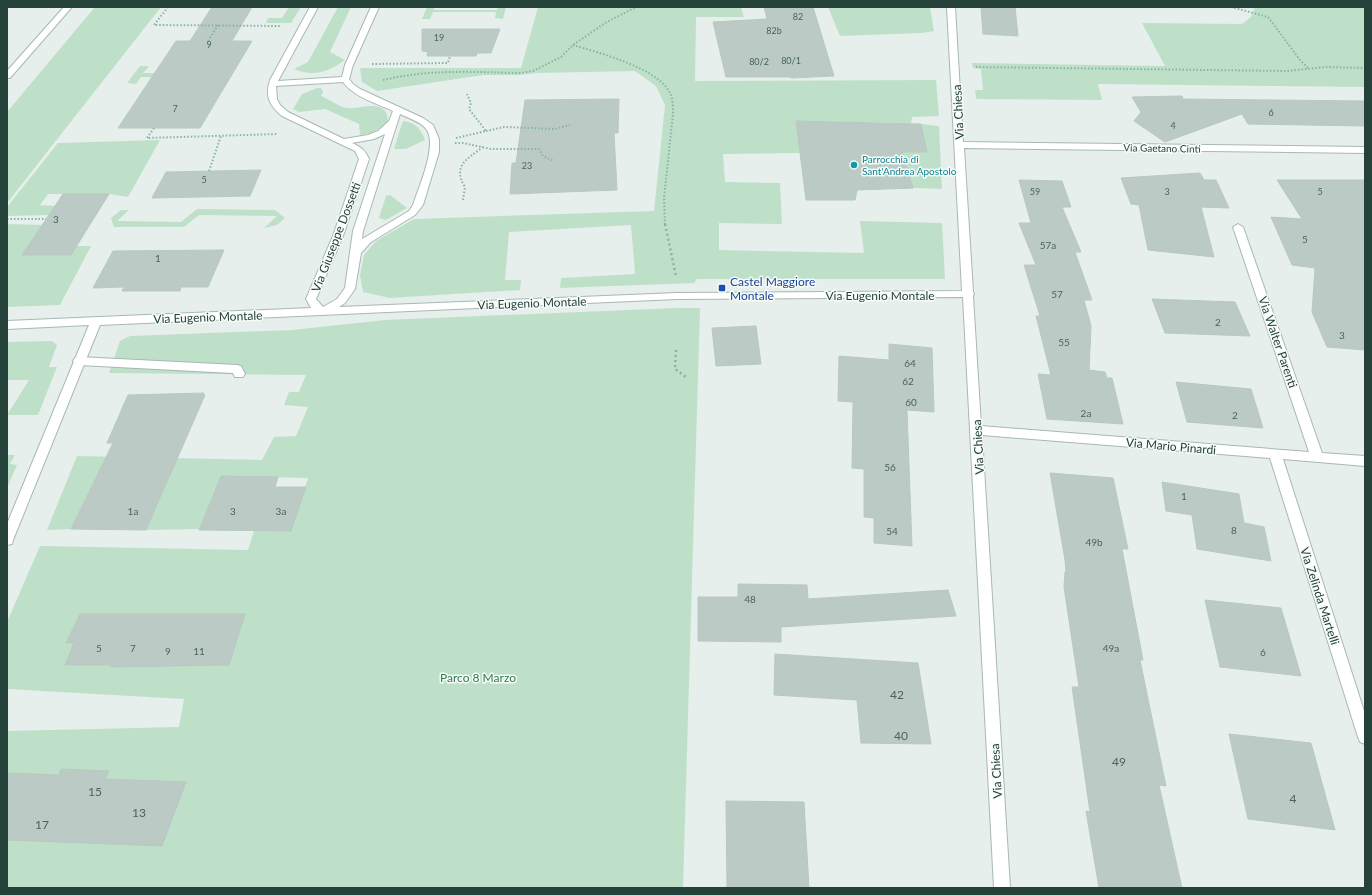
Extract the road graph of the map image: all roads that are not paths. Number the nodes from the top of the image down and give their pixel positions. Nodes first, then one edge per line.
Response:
1 (68, 7) edge
2 (314, 7) edge
3 (375, 7) edge
4 (951, 7) edge
5 (7, 76) edge
6 (345, 79) junction
7 (273, 84) junction
8 (397, 110) junction
9 (393, 122) junction
10 (345, 141) junction
11 (959, 145) junction
12 (1365, 150) edge
13 (1238, 227) dead end
14 (356, 252) junction
15 (969, 294) junction
16 (323, 312) junction
17 (96, 321) junction
18 (7, 325) edge
19 (80, 361) junction
20 (239, 374) dead end
21 (977, 430) junction
22 (1275, 454) junction
23 (1317, 457) junction
24 (1365, 461) edge
25 (7, 540) edge
26 (1365, 737) edge
27 (1002, 888) edge

1 - 5 street
2 - 7 street, Via Giuseppe Dossetti
3 - 6 street
4 - 11 street, Via Chiesa
6 - 7 street
6 - 8 street, Via Giuseppe Dossetti
7 - 10 street, Via Giuseppe Dossetti
8 - 9 street, Via Giuseppe Dossetti
8 - 14 street, Via Giuseppe Dossetti
9 - 10 street, Via Giuseppe Dossetti
9 - 14 street, Via Giuseppe Dossetti
10 - 16 street, Via Giuseppe Dossetti
11 - 12 street, Via Gaetano Cinti
11 - 15 street, Via Chiesa
13 - 23 street, Via Walter Parenti
14 - 16 street, Via Giuseppe Dossetti
15 - 16 street, Via Eugenio Montale
15 - 21 street, Via Chiesa
16 - 17 street, Via Eugenio Montale
17 - 18 street, Via Eugenio Montale
17 - 19 street
19 - 20 street
19 - 25 street
21 - 22 street, Via Mario Pinardi
21 - 27 street, Via Chiesa
22 - 23 street, Via Mario Pinardi
22 - 26 street, Via Zelinda Martelli
23 - 24 street, Via Mario Pinardi

